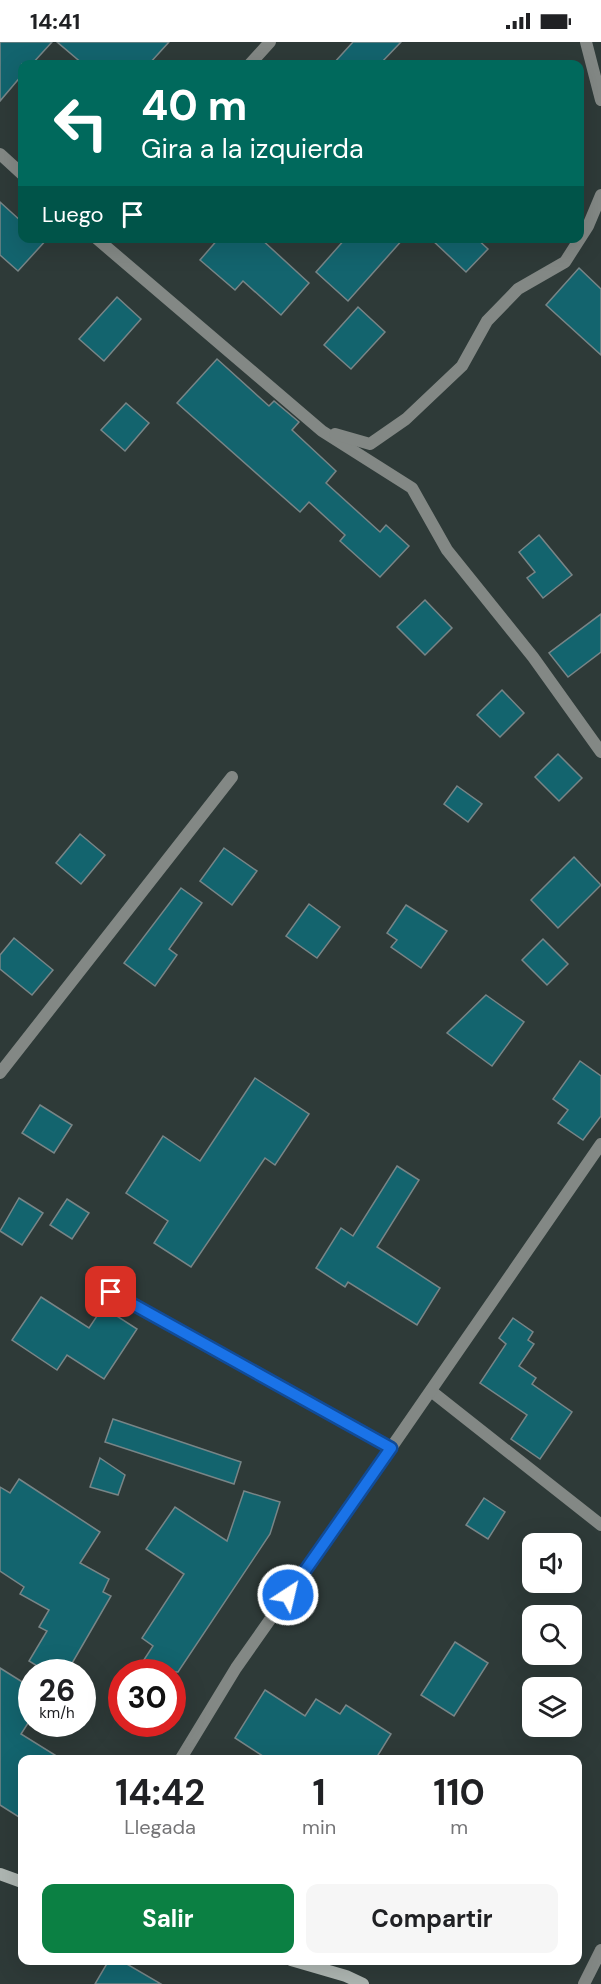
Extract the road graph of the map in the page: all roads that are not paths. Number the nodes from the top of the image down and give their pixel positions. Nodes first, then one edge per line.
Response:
1 (270, 42) edge
2 (586, 42) edge
3 (254, 60) edge
4 (601, 100) edge
5 (0, 154) edge
6 (18, 170) edge
7 (601, 195) edge
8 (584, 232) edge
9 (102, 243) edge
10 (577, 243) edge
11 (322, 431) junction
12 (601, 752) edge
13 (232, 777) dead end
14 (0, 1074) edge
15 (601, 1144) edge
16 (111, 1292) dead end
17 (431, 1391) junction
18 (391, 1448) junction
19 (601, 1525) edge
20 (183, 1755) edge
21 (0, 1874) edge
22 (18, 1881) edge
23 (601, 1950) edge
24 (308, 1965) edge
25 (363, 1984) edge
26 (584, 1984) edge

1 - 3 street
2 - 4 street
5 - 6 street
7 - 8 street
9 - 11 street
10 - 11 street
11 - 12 street
13 - 14 street
15 - 17 street
16 - 18 street
17 - 18 street
17 - 19 street
18 - 20 street
21 - 22 main road
23 - 26 street
24 - 25 main road

